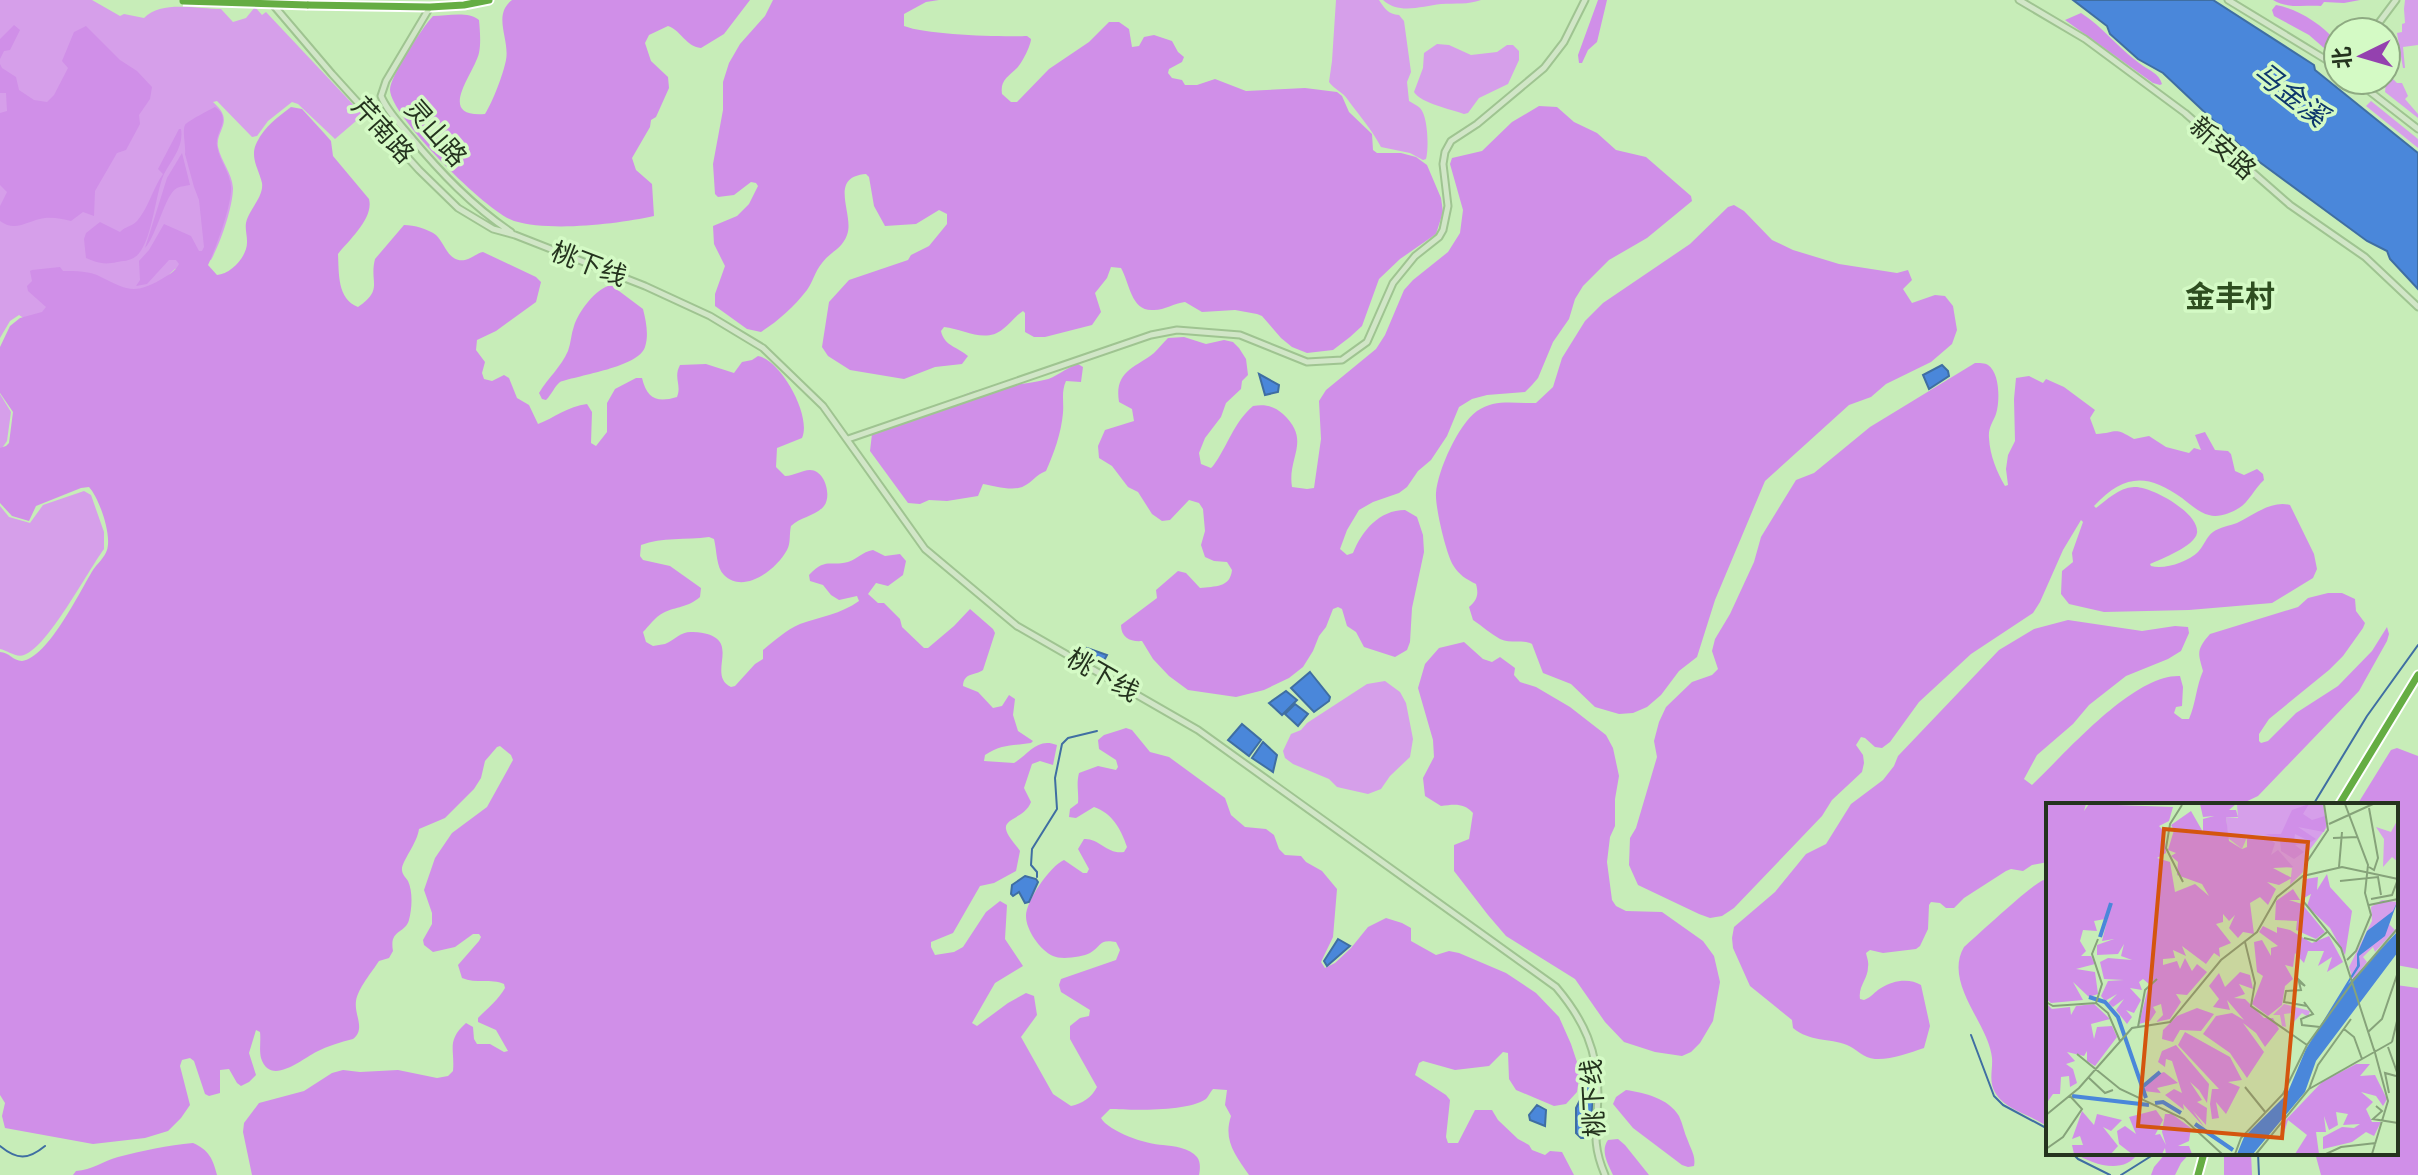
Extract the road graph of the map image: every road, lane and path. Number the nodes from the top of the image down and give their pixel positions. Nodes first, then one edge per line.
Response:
1 (176, 0) edge
2 (269, 0) edge
3 (489, 0) edge
4 (1585, 0) edge
5 (2019, 0) edge
6 (2228, 0) edge
7 (183, 1) edge
8 (430, 7) junction
9 (2322, 57) edge
10 (2376, 96) edge
11 (2418, 129) edge
12 (515, 235) junction
13 (2418, 307) edge
14 (848, 439) junction
15 (2418, 675) edge
16 (2340, 803) edge
17 (2203, 1155) edge
18 (1605, 1175) edge
19 (2198, 1175) edge

1 - 7 highway
2 - 12 main road, 芹南路
3 - 8 highway
4 - 14 main road
5 - 13 main road, 新安路
6 - 9 main road
7 - 8 highway, bridge
8 - 12 main road, 灵山路
10 - 11 main road
12 - 14 main road, 桃下线
14 - 18 main road, 桃下线
15 - 16 highway
17 - 19 highway

